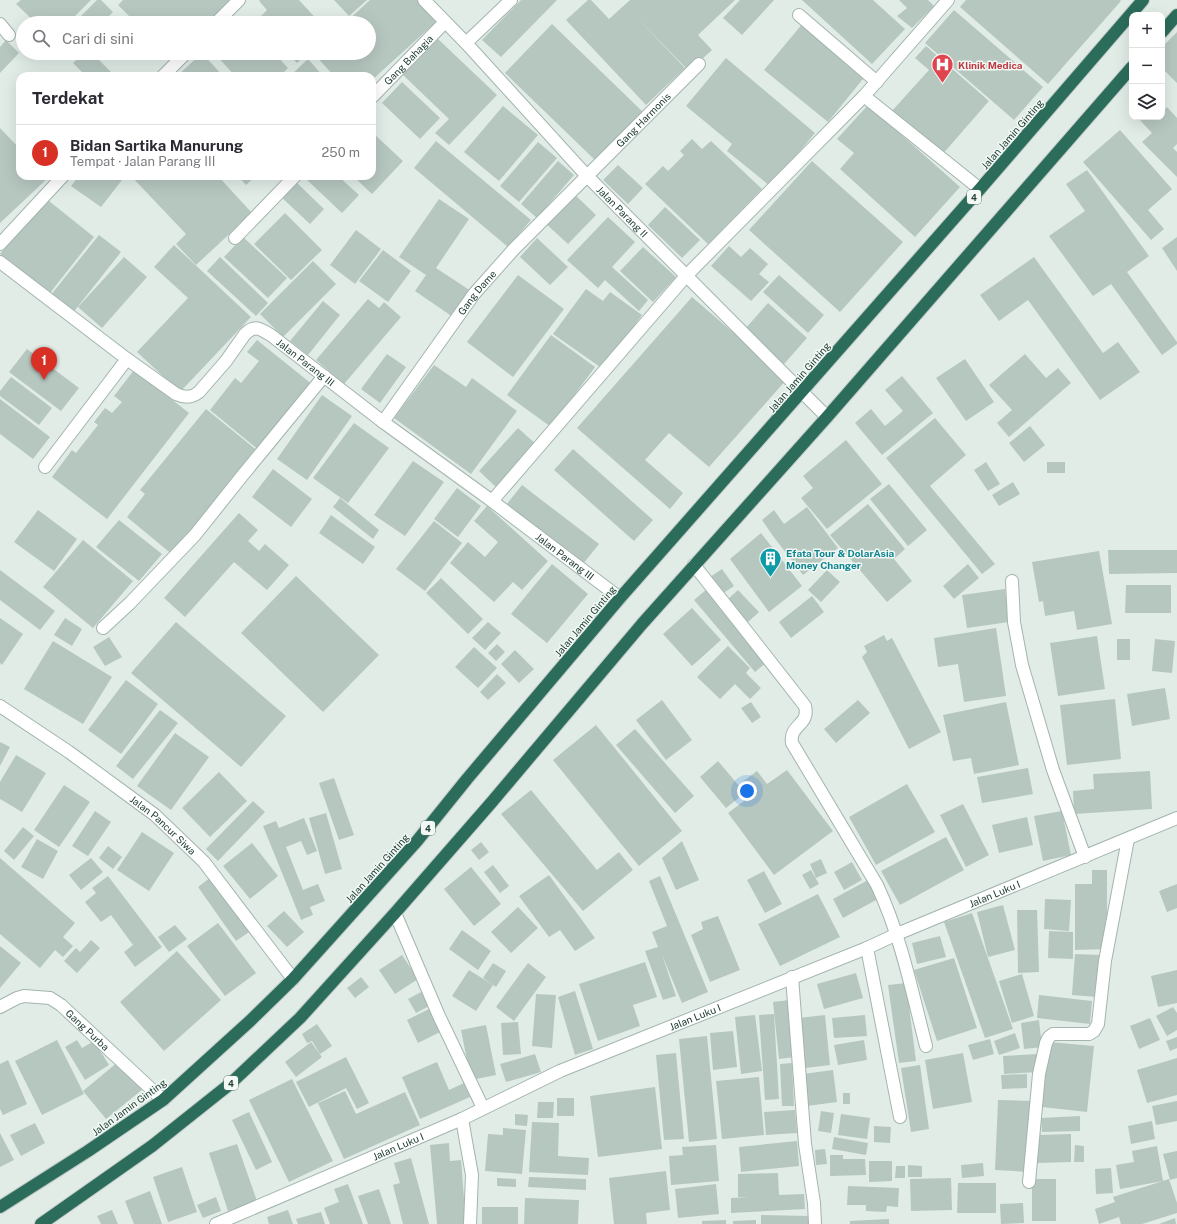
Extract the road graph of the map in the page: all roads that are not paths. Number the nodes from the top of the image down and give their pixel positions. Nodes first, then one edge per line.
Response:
1 (239, 0) edge
2 (424, 0) edge
3 (511, 0) edge
4 (1143, 0) edge
5 (941, 3) edge
6 (799, 15) dead end
7 (1177, 15) edge
8 (223, 16) edge
9 (445, 22) junction
10 (0, 24) edge
11 (1165, 29) edge
12 (9, 35) dead end
13 (466, 43) junction
14 (179, 60) edge
15 (698, 64) dead end
16 (1129, 70) edge
17 (167, 72) edge
18 (877, 82) junction
19 (376, 93) edge
20 (864, 96) junction
21 (587, 176) junction
22 (59, 180) edge
23 (291, 180) edge
24 (980, 189) junction
25 (235, 238) dead end
26 (0, 244) edge
27 (1, 265) edge
28 (686, 276) junction
29 (127, 359) junction
30 (324, 376) junction
31 (802, 391) junction
32 (827, 417) junction
33 (383, 422) junction
34 (45, 467) dead end
35 (492, 501) junction
36 (694, 566) junction
37 (1012, 581) dead end
38 (620, 598) junction
39 (103, 628) dead end
40 (0, 706) edge
41 (1177, 818) edge
42 (1128, 839) junction
43 (1085, 857) junction
44 (395, 912) junction
45 (897, 934) junction
46 (867, 948) junction
47 (792, 977) junction
48 (293, 979) junction
49 (0, 1007) edge
50 (926, 1046) dead end
51 (163, 1100) junction
52 (483, 1108) junction
53 (900, 1117) dead end
54 (462, 1119) junction
55 (1029, 1182) dead end
56 (0, 1206) edge
57 (41, 1224) edge
58 (216, 1224) edge
59 (470, 1224) edge
60 (815, 1224) edge

1 - 8 street
2 - 9 street, Jalan Parang II
3 - 13 street
4 - 24 highway, Jalan Jamin Ginting / 4
5 - 18 street
6 - 18 street
7 - 11 highway
9 - 13 street, Jalan Parang II
9 - 19 street, Gang Bahagia
10 - 12 street
13 - 21 street, Jalan Parang II
14 - 17 street
15 - 21 street, Gang Harmonis
16 - 32 highway, 4
18 - 20 street
20 - 24 street
20 - 28 street
21 - 28 street, Jalan Parang II
21 - 33 street, Gang Dame
22 - 26 street
23 - 25 street
24 - 31 highway, Jalan Jamin Ginting / 4
27 - 29 street, Jalan Parang III
28 - 31 street, Jalan Parang II
28 - 35 street
29 - 30 street, Jalan Parang III
29 - 34 street
30 - 33 street, Jalan Parang III
30 - 39 street
31 - 32 street, Jalan Parang II
31 - 38 highway, Jalan Jamin Ginting / 4
32 - 36 highway, 4
33 - 35 street, Jalan Parang III
35 - 38 street, Jalan Parang III
36 - 44 highway, 4
36 - 45 street
37 - 43 street
38 - 48 highway, Jalan Jamin Ginting / 4
40 - 48 street, Jalan Pancur Siwa
41 - 42 street, Jalan Luku I
42 - 43 street, Jalan Luku I
42 - 55 street
43 - 45 street, Jalan Luku I
44 - 52 street
44 - 57 highway, 4
45 - 46 street, Jalan Luku I
45 - 50 street
46 - 47 street, Jalan Luku I
46 - 53 street
47 - 52 street, Jalan Luku I
47 - 60 street
48 - 51 highway, Jalan Jamin Ginting / 4
49 - 51 street, Gang Purba
51 - 56 highway, Jalan Jamin Ginting / 4
52 - 54 street, Jalan Luku I
54 - 58 street, Jalan Luku I
54 - 59 street

